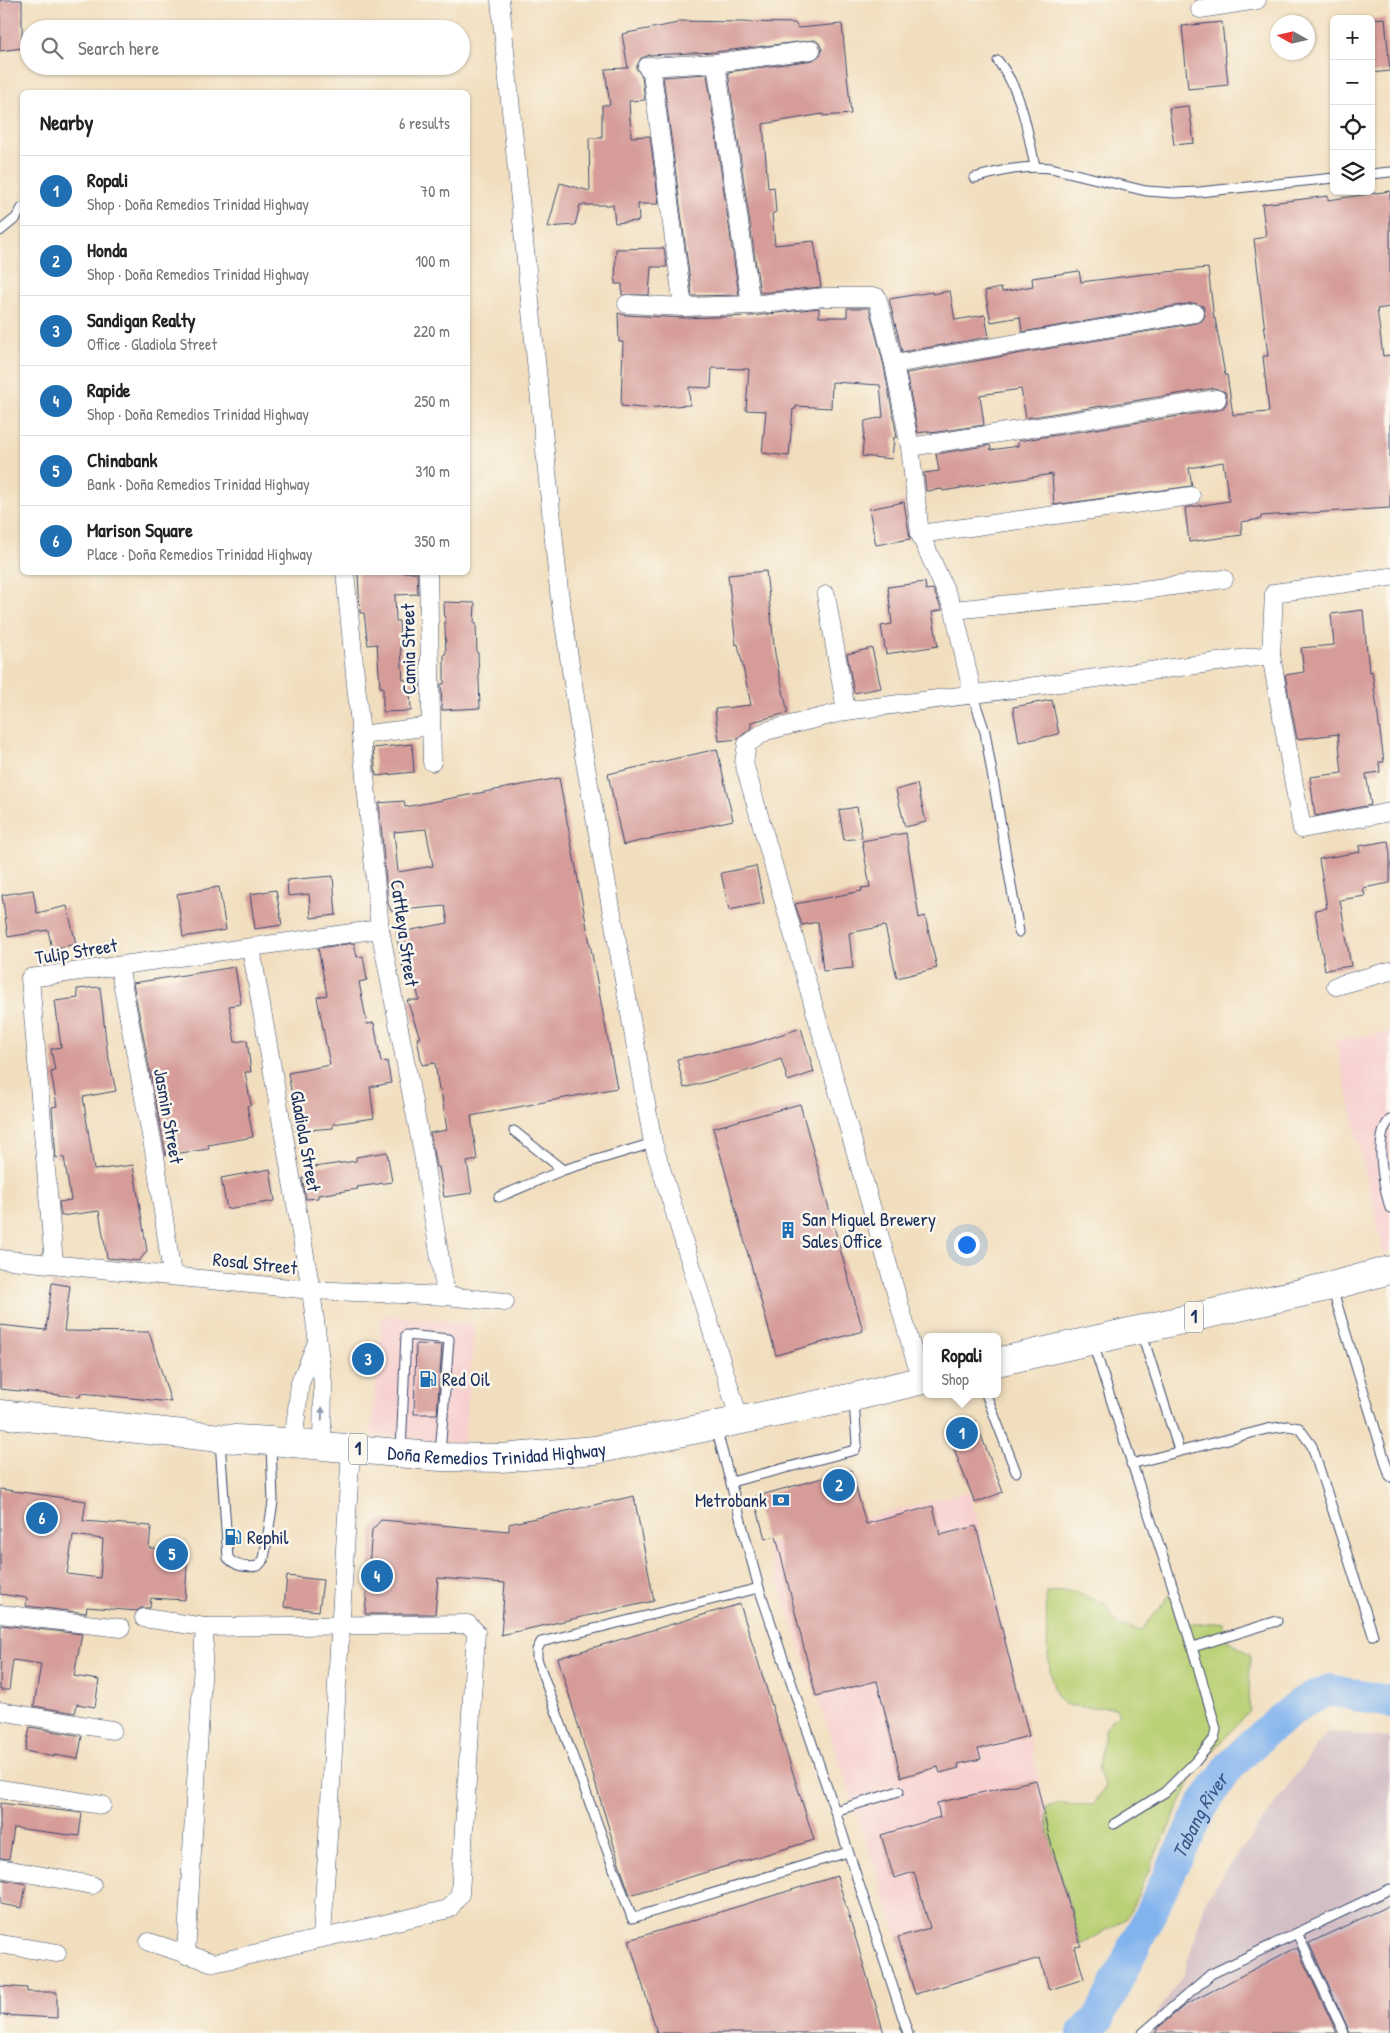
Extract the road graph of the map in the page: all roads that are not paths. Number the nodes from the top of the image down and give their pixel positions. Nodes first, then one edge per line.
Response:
1 (500, 0) edge
2 (1258, 0) edge
3 (1200, 9) dead end
4 (811, 50) dead end
5 (998, 61) dead end
6 (716, 63) junction
7 (1035, 166) junction
8 (1390, 172) edge
9 (1375, 174) edge
10 (974, 178) dead end
11 (1330, 178) edge
12 (20, 211) edge
13 (0, 231) edge
14 (627, 304) dead end
15 (751, 305) junction
16 (682, 307) junction
17 (1195, 313) dead end
18 (894, 364) junction
19 (1217, 399) dead end
20 (910, 447) junction
21 (1191, 496) dead end
22 (920, 534) junction
23 (345, 575) edge
24 (428, 575) edge
25 (1224, 579) dead end
26 (1390, 582) edge
27 (826, 595) dead end
28 (954, 610) junction
29 (1271, 655) junction
30 (973, 696) junction
31 (846, 712) junction
32 (431, 726) junction
33 (361, 735) junction
34 (432, 762) dead end
35 (1390, 812) edge
36 (380, 929) junction
37 (1019, 932) dead end
38 (251, 948) junction
39 (119, 966) junction
40 (1390, 971) edge
41 (1336, 986) dead end
42 (1390, 1120) edge
43 (514, 1131) dead end
44 (654, 1143) junction
45 (563, 1170) junction
46 (499, 1197) dead end
47 (1390, 1208) edge
48 (0, 1259) edge
49 (54, 1264) junction
50 (1390, 1270) edge
51 (172, 1275) junction
52 (1332, 1286) junction
53 (311, 1290) junction
54 (446, 1296) junction
55 (505, 1302) dead end
56 (1140, 1330) junction
57 (1092, 1340) junction
58 (317, 1341) junction
59 (1001, 1361) edge
60 (923, 1376) edge
61 (923, 1379) edge
62 (854, 1397) junction
63 (988, 1398) edge
64 (0, 1414) edge
65 (728, 1424) junction
66 (220, 1438) junction
67 (282, 1442) junction
68 (322, 1445) junction
69 (351, 1448) junction
70 (1179, 1450) junction
71 (400, 1454) junction
72 (440, 1457) junction
73 (1131, 1464) junction
74 (1016, 1472) dead end
75 (1390, 1477) edge
76 (731, 1482) junction
77 (759, 1588) junction
78 (0, 1614) edge
79 (144, 1618) dead end
80 (1277, 1621) dead end
81 (341, 1625) junction
82 (204, 1626) junction
83 (121, 1628) dead end
84 (1373, 1635) dead end
85 (1193, 1647) junction
86 (0, 1711) edge
87 (112, 1730) dead end
88 (0, 1789) edge
89 (899, 1791) dead end
90 (102, 1805) dead end
91 (835, 1811) junction
92 (1114, 1824) dead end
93 (848, 1852) junction
94 (0, 1868) edge
95 (92, 1885) dead end
96 (1390, 1889) edge
97 (1297, 1933) junction
98 (322, 1937) junction
99 (149, 1942) dead end
100 (0, 1944) edge
101 (57, 1953) dead end
102 (186, 1955) junction
103 (908, 2033) edge
104 (1143, 2033) edge
105 (1344, 2033) edge

1 - 44 street
2 - 3 street
4 - 6 street
5 - 7 lane
6 - 15 street
6 - 16 street
7 - 10 lane
7 - 11 lane
8 - 9 lane
12 - 13 lane
14 - 16 street
15 - 16 street
15 - 18 street
17 - 18 street
18 - 20 street
19 - 20 street
20 - 22 street
21 - 22 street
22 - 28 street
23 - 33 street, Cattleya Street
24 - 32 street, Camia Street
25 - 28 street
26 - 29 street
27 - 31 street
28 - 30 street
29 - 30 street
29 - 35 street
30 - 31 street
30 - 37 lane
31 - 60 street
32 - 33 street
32 - 34 street, Camia Street
33 - 36 street, Cattleya Street
36 - 38 street, Tulip Street
36 - 54 street, Cattleya Street
38 - 39 street, Tulip Street
38 - 53 street, Gladiola Street
39 - 49 street, Tulip Street
39 - 51 street, Jasmin Street
40 - 41 street
42 - 47 lane
43 - 45 lane
44 - 45 lane
44 - 65 street
45 - 46 lane
48 - 49 street, Rosal Street
49 - 51 street, Rosal Street
50 - 52 highway, 1
51 - 53 street, Rosal Street
52 - 56 highway, 1
52 - 75 lane
53 - 54 street, Rosal Street
53 - 58 street, Gladiola Street
54 - 55 street, Rosal Street
56 - 57 highway, 1
56 - 70 lane
57 - 59 highway, 1
57 - 73 lane
58 - 67 street, Gladiola Street
68 -> 58 street, Gladiola Street
61 - 62 highway, Doña Remedios Trinidad Highway / 1
62 - 65 highway, Doña Remedios Trinidad Highway / 1
62 - 76 lane
63 - 74 lane
64 - 66 highway, Doña Remedios Trinidad Highway / 1
65 - 72 highway, Doña Remedios Trinidad Highway / 1
65 - 76 lane
66 - 67 highway, Doña Remedios Trinidad Highway / 1
66 - 67 lane
67 - 68 highway, Doña Remedios Trinidad Highway / 1
68 - 69 highway, Doña Remedios Trinidad Highway / 1
69 - 71 highway, Doña Remedios Trinidad Highway / 1
69 - 81 street
70 - 73 lane
70 - 84 lane
71 - 72 highway, Doña Remedios Trinidad Highway / 1
71 - 72 lane
73 - 85 lane
76 - 77 lane
77 - 91 lane
77 - 93 lane
78 - 83 street
79 - 82 street
80 - 85 lane
81 - 82 street
81 - 98 street
81 - 98 street
82 - 102 street
85 - 92 lane
86 - 87 street
88 - 90 street
89 - 91 lane
91 - 93 lane
93 - 103 lane
94 - 95 street
96 - 97 lane
97 - 104 lane
97 - 105 lane
98 - 102 street
99 - 102 street
100 - 101 street

